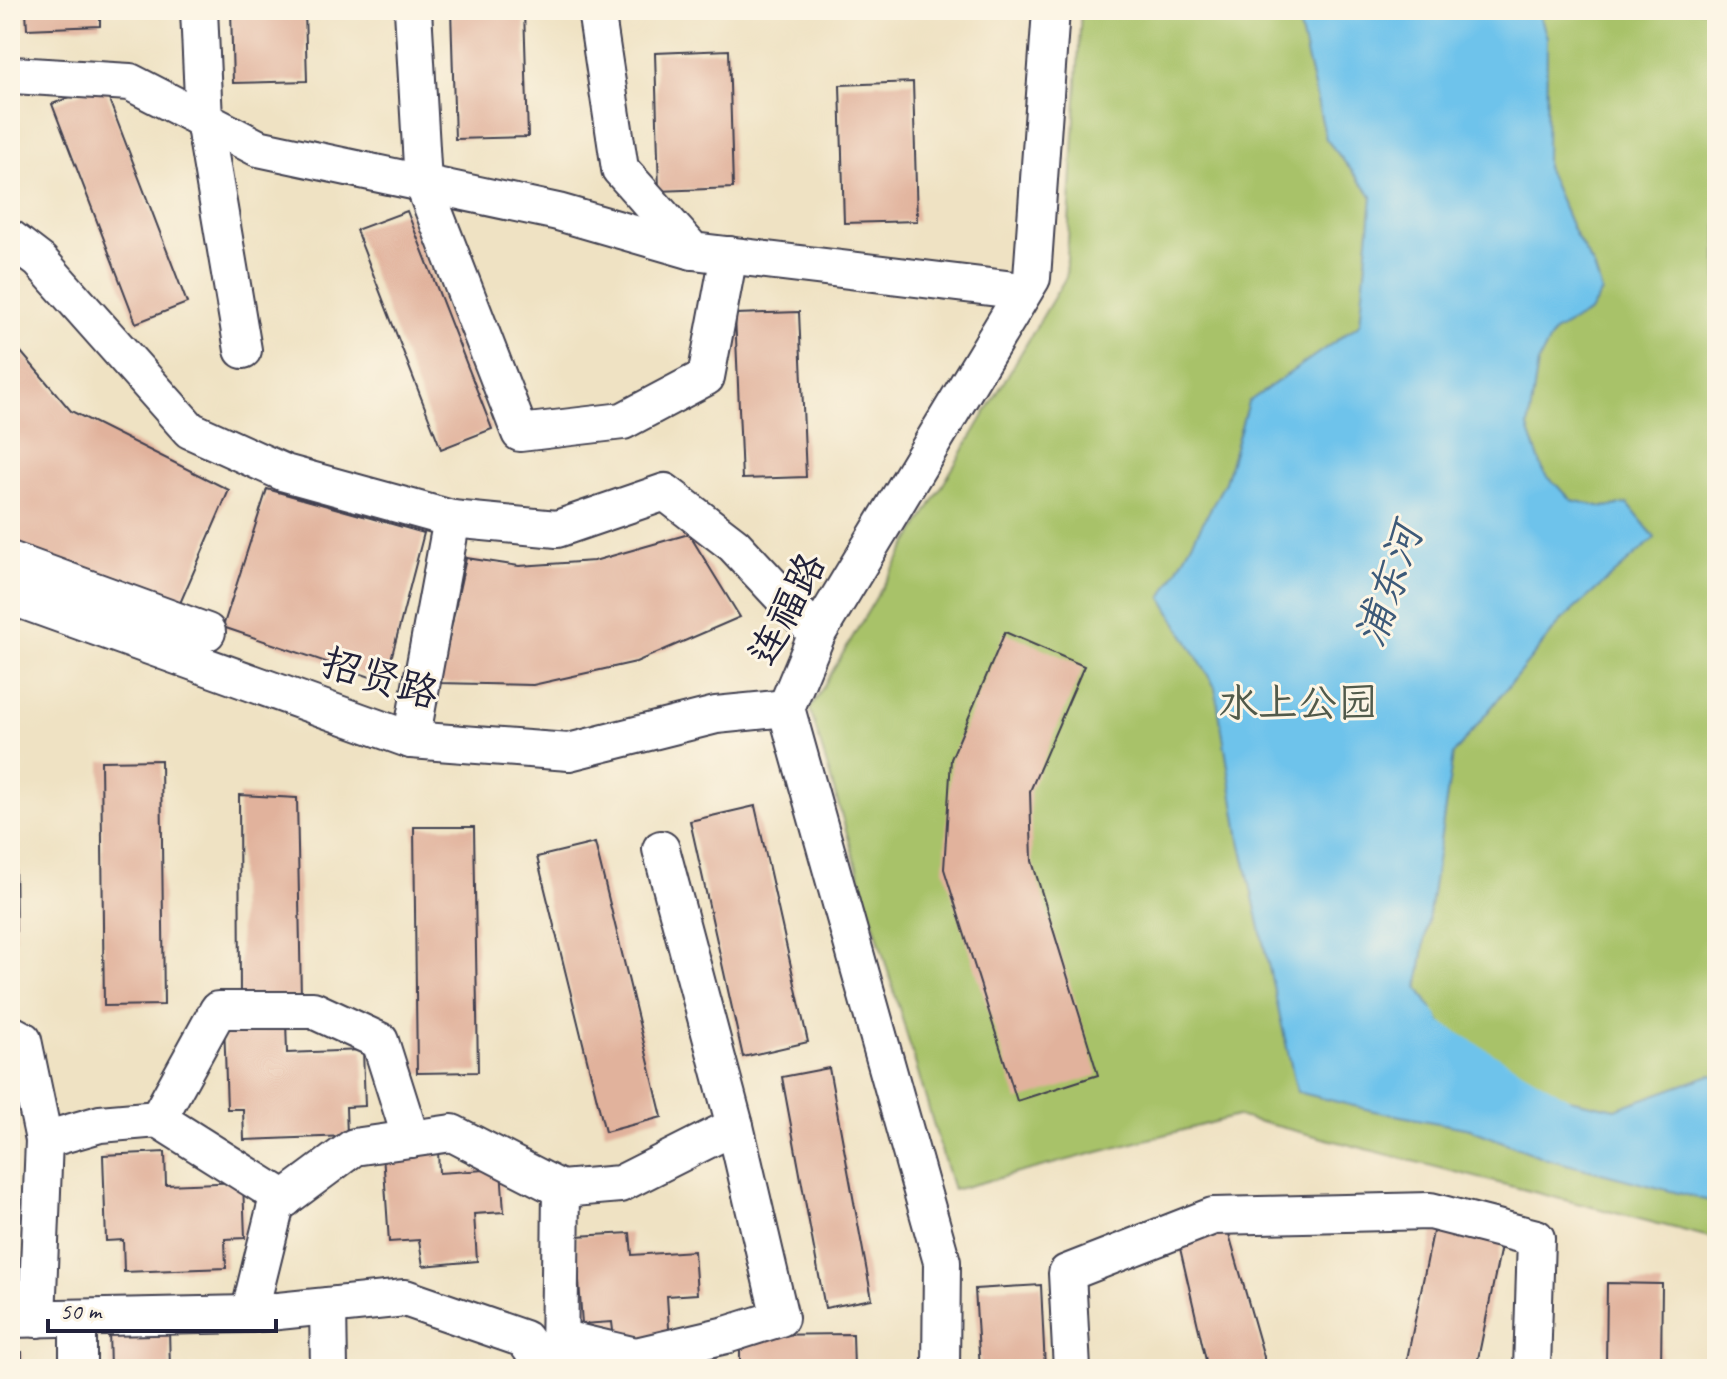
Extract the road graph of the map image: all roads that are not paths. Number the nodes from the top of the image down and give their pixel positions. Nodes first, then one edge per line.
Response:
1 (199, 10) edge
2 (413, 10) edge
3 (596, 10) edge
4 (1051, 23) edge
5 (10, 73) edge
6 (204, 120) junction
7 (423, 183) junction
8 (10, 238) edge
9 (693, 251) junction
10 (729, 255) junction
11 (1023, 291) junction
12 (243, 350) dead end
13 (452, 519) junction
14 (10, 560) edge
15 (10, 596) edge
16 (207, 632) dead end
17 (817, 634) junction
18 (786, 708) junction
19 (411, 740) junction
20 (661, 849) dead end
21 (10, 1033) edge
22 (158, 1119) junction
23 (735, 1126) junction
24 (411, 1139) junction
25 (44, 1140) junction
26 (561, 1189) junction
27 (285, 1199) junction
28 (328, 1306) junction
29 (249, 1314) junction
30 (78, 1318) junction
31 (24, 1319) edge
32 (555, 1359) edge
33 (78, 1369) edge
34 (329, 1369) edge
35 (941, 1369) edge
36 (1072, 1369) edge
37 (1532, 1369) edge

1 - 6 street
2 - 7 street
3 - 9 street
4 - 11 street, 连福路
5 - 6 street
6 - 7 street
6 - 12 street
7 - 9 street
7 - 10 street
8 - 13 street
9 - 10 street
10 - 11 street
11 - 17 street, 连福路
13 - 17 street
13 - 19 street
14 - 16 street
15 - 19 street, 招贤路
17 - 18 street, 连福路
18 - 19 street, 招贤路
18 - 35 street, 连福路
20 - 23 street
21 - 25 street
22 - 24 street
22 - 25 street
22 - 27 street
23 - 26 street
23 - 32 street
24 - 26 street
24 - 27 street
25 - 31 street
26 - 32 street
27 - 29 street
28 - 29 street
28 - 32 street
28 - 34 street
29 - 30 street
30 - 31 street
30 - 33 street
36 - 37 street

